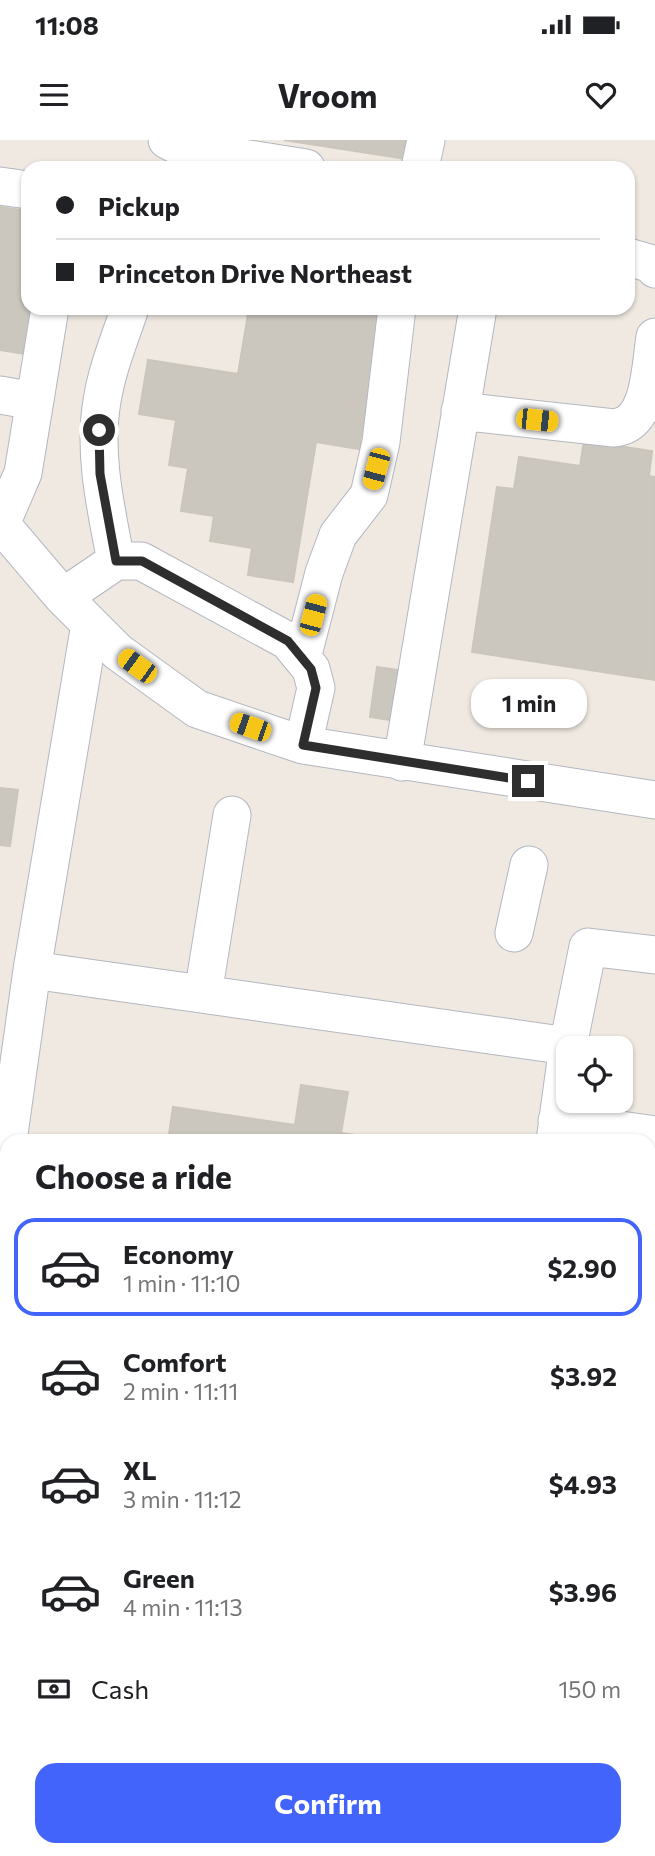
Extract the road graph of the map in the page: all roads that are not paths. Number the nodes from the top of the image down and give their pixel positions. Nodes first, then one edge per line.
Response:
1 (167, 140) edge
2 (426, 140) edge
3 (261, 161) edge
4 (422, 161) edge
5 (0, 186) edge
6 (21, 189) edge
7 (635, 259) edge
8 (655, 269) edge
9 (47, 315) edge
10 (128, 315) edge
11 (396, 315) edge
12 (477, 315) edge
13 (655, 337) edge
14 (17, 398) edge
15 (460, 411) junction
16 (0, 523) edge
17 (116, 561) junction
18 (63, 597) junction
19 (90, 624) junction
20 (302, 658) junction
21 (303, 745) junction
22 (402, 762) junction
23 (655, 800) edge
24 (232, 815) dead end
25 (530, 865) dead end
26 (514, 933) dead end
27 (655, 955) edge
28 (32, 970) junction
29 (203, 995) junction
30 (570, 1036) edge
31 (556, 1044) edge
32 (559, 1113) edge
33 (556, 1131) edge
34 (9, 1134) edge
35 (630, 1134) edge

1 - 3 street
2 - 4 street
5 - 6 street
7 - 8 street
9 - 14 street
10 - 17 street
11 - 20 street
12 - 15 street
13 - 15 street
14 - 16 street
15 - 22 street
16 - 18 street
17 - 18 street
17 - 20 street
18 - 19 street
19 - 21 street
19 - 28 street
20 - 21 street
21 - 22 street
22 - 23 street
24 - 29 street
25 - 26 street
27 - 30 street
28 - 29 street
28 - 34 street
29 - 31 street
32 - 33 street
33 - 35 street

